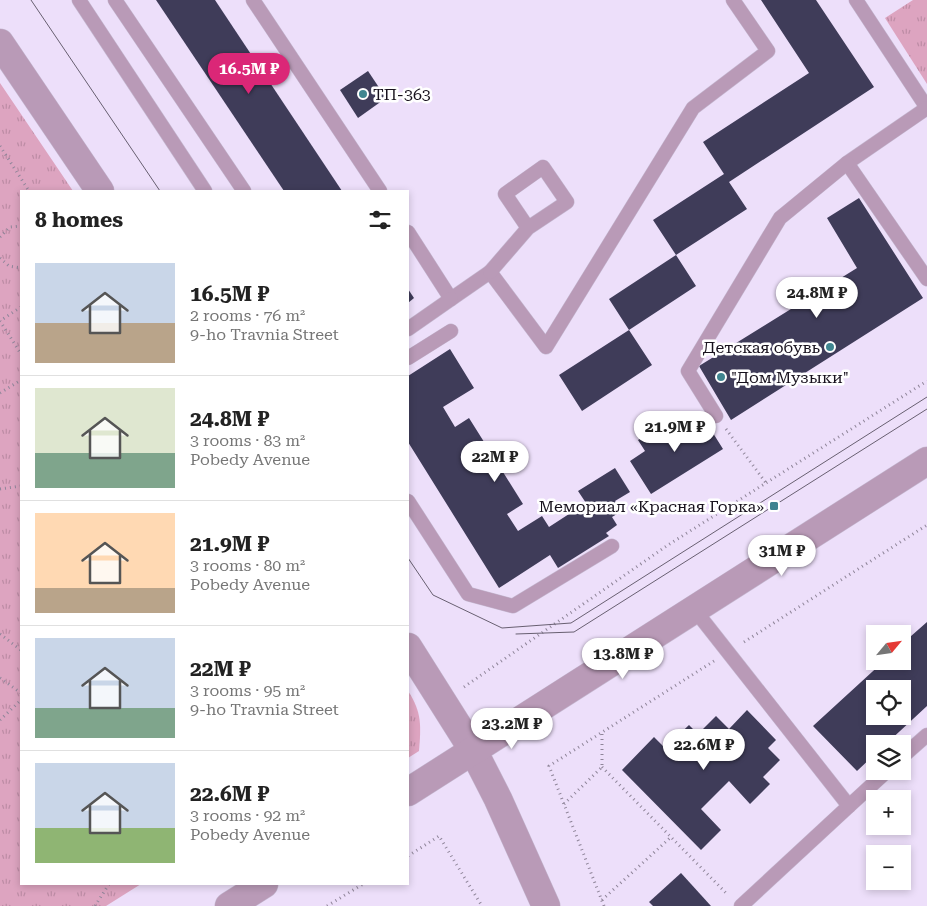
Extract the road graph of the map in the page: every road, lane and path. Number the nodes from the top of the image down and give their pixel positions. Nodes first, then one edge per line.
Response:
1 (79, 0) edge
2 (116, 0) edge
3 (253, 0) edge
4 (733, 0) edge
5 (856, 0) edge
6 (0, 43) edge
7 (927, 108) edge
8 (0, 146) edge
9 (847, 163) junction
10 (28, 190) edge
11 (99, 190) edge
12 (204, 190) edge
13 (243, 190) edge
14 (379, 190) edge
15 (20, 226) edge
16 (528, 228) junction
17 (409, 234) edge
18 (0, 237) edge
19 (0, 258) edge
20 (20, 268) edge
21 (490, 272) junction
22 (927, 279) edge
23 (451, 299) junction
24 (20, 308) edge
25 (409, 328) edge
26 (451, 331) dead end
27 (20, 352) edge
28 (409, 357) edge
29 (20, 381) edge
30 (927, 381) edge
31 (0, 393) edge
32 (716, 416) joint
33 (927, 461) edge
34 (766, 483) junction
35 (20, 486) edge
36 (0, 489) edge
37 (409, 503) edge
38 (612, 546) dead end
39 (694, 609) junction
40 (0, 634) edge
41 (20, 649) edge
42 (409, 649) edge
43 (0, 678) edge
44 (464, 687) dead end
45 (20, 692) edge
46 (20, 701) edge
47 (0, 720) edge
48 (602, 733) dead end
49 (927, 735) edge
50 (473, 750) junction
51 (911, 750) edge
52 (549, 766) dead end
53 (602, 767) junction
54 (877, 780) edge
55 (409, 791) edge
56 (564, 804) junction
57 (850, 806) junction
58 (671, 837) junction
59 (409, 855) edge
60 (108, 885) edge
61 (262, 885) edge
62 (361, 885) edge
63 (602, 900) junction
64 (737, 903) edge
65 (95, 906) edge
66 (229, 906) edge
67 (327, 906) edge
68 (482, 906) edge
69 (546, 906) edge
70 (604, 906) edge

1 - 12 lane
2 - 13 lane
3 - 14 lane
4 - 21 lane
5 - 7 lane
6 - 11 street
7 - 9 lane
8 - 10 path
9 - 22 lane
9 - 32 lane
15 - 18 path
16 - 16 lane
16 - 21 lane
17 - 23 lane
19 - 20 path
21 - 23 lane
23 - 25 lane
24 - 27 path
26 - 28 lane
29 - 31 path
30 - 34 path
32 - 34 path
33 - 39 street
34 - 44 path
35 - 36 path
37 - 38 lane
39 - 50 street
39 - 57 lane
40 - 41 path
42 - 50 street
43 - 45 path
46 - 47 path
48 - 53 path
49 - 51 lane
50 - 55 street
50 - 69 street
52 - 56 path
53 - 56 path
53 - 58 path
54 - 57 lane
56 - 63 path
57 - 64 lane
58 - 63 path
58 - 64 path
59 - 68 path
60 - 65 path
61 - 66 street
62 - 67 path
63 - 70 path

